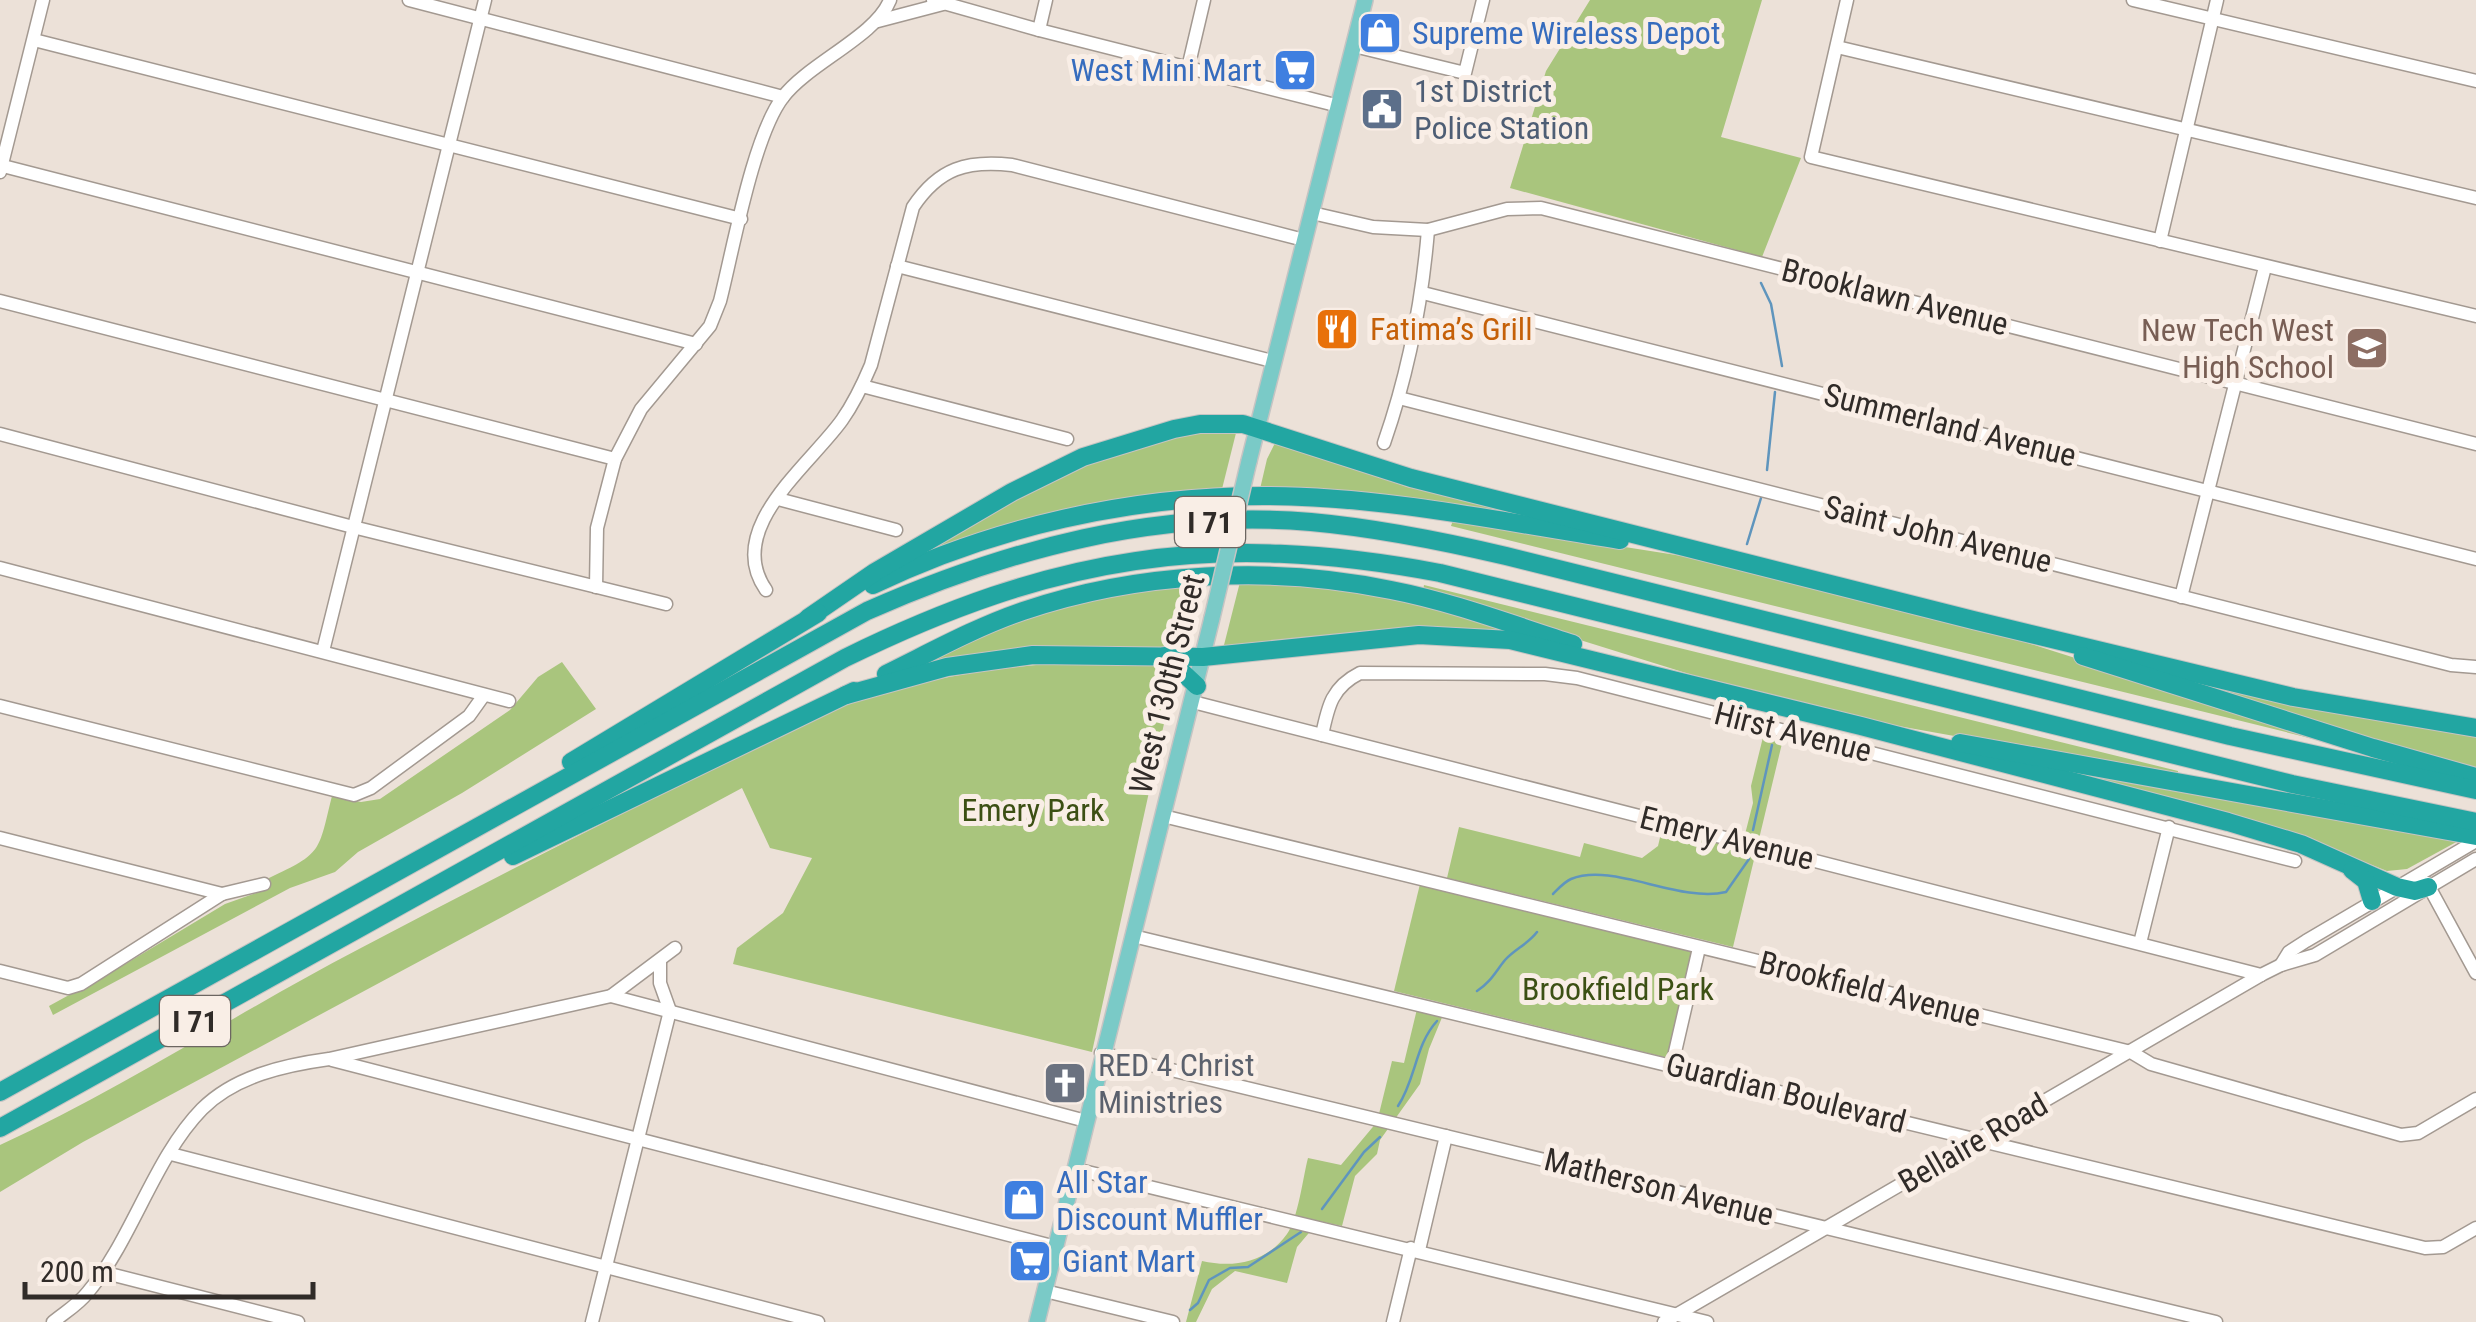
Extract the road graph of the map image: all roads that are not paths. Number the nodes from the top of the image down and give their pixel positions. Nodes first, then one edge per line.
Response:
1 (43, 0) edge
2 (409, 0) edge
3 (485, 0) edge
4 (890, 0) edge
5 (1046, 0) edge
6 (1204, 0) edge
7 (1366, 0) edge
8 (1483, 0) edge
9 (1848, 0) edge
10 (2133, 0) edge
11 (2217, 0) edge
12 (939, 2) edge
13 (2212, 18) junction
14 (481, 19) junction
15 (878, 21) junction
16 (1039, 30) junction
17 (34, 40) junction
18 (1354, 46) junction
19 (1836, 47) junction
20 (1188, 68) junction
21 (2476, 82) edge
22 (783, 97) junction
23 (1339, 106) junction
24 (2186, 128) junction
25 (448, 145) junction
26 (1, 170) edge
27 (2476, 198) edge
28 (1312, 212) junction
29 (741, 219) junction
30 (1428, 230) junction
31 (1304, 240) junction
32 (2160, 241) junction
33 (896, 266) junction
34 (2265, 267) junction
35 (417, 271) junction
36 (1423, 293) junction
37 (0, 301) edge
38 (2476, 316) edge
39 (696, 344) junction
40 (1272, 361) junction
41 (2236, 384) junction
42 (862, 386) junction
43 (1399, 398) junction
44 (386, 399) junction
45 (1258, 426) junction
46 (0, 434) edge
47 (1067, 439) dead end
48 (1384, 443) dead end
49 (2476, 444) edge
50 (615, 459) junction
51 (2209, 492) junction
52 (778, 499) junction
53 (353, 527) junction
54 (896, 530) dead end
55 (1690, 549) junction
56 (2476, 558) edge
57 (0, 568) edge
58 (596, 588) junction
59 (766, 590) dead end
60 (2181, 596) junction
61 (666, 604) dead end
62 (808, 618) junction
63 (1974, 620) junction
64 (323, 651) junction
65 (1164, 656) junction
66 (1203, 657) junction
67 (2476, 667) edge
68 (1195, 694) junction
69 (484, 695) junction
70 (846, 695) junction
71 (1753, 700) junction
72 (509, 702) dead end
73 (0, 706) edge
74 (1861, 726) junction
75 (2476, 728) edge
76 (1322, 734) junction
77 (2476, 777) edge
78 (2476, 790) edge
79 (1163, 816) junction
80 (2476, 822) edge
81 (2168, 827) junction
82 (0, 838) edge
83 (2476, 838) edge
84 (2335, 859) junction
85 (2476, 859) edge
86 (2294, 861) dead end
87 (415, 862) junction
88 (2425, 880) junction
89 (264, 884) dead end
90 (2397, 887) junction
91 (222, 894) junction
92 (2372, 902) junction
93 (389, 912) junction
94 (1133, 936) junction
95 (2140, 943) junction
96 (676, 948) dead end
97 (1699, 948) junction
98 (660, 961) junction
99 (2281, 965) junction
100 (0, 971) edge
101 (2476, 973) edge
102 (2261, 976) junction
103 (611, 996) junction
104 (670, 1011) junction
105 (392, 1046) junction
106 (2130, 1052) junction
107 (1102, 1053) junction
108 (329, 1060) junction
109 (1672, 1065) junction
110 (392, 1076) junction
111 (0, 1092) edge
112 (2476, 1099) edge
113 (1086, 1120) junction
114 (0, 1128) edge
115 (1446, 1136) junction
116 (636, 1140) junction
117 (1977, 1141) junction
118 (170, 1154) junction
119 (1074, 1168) junction
120 (1825, 1228) junction
121 (2476, 1228) edge
122 (1056, 1248) junction
123 (1415, 1249) junction
124 (605, 1267) junction
125 (102, 1272) junction
126 (1045, 1291) junction
127 (1671, 1318) edge
128 (53, 1322) edge
129 (298, 1322) edge
130 (592, 1322) edge
131 (818, 1322) edge
132 (1037, 1322) edge
133 (1173, 1322) edge
134 (1393, 1322) edge
135 (1707, 1322) edge
136 (2216, 1322) edge

1 - 17 street
2 - 14 street
3 - 14 street
4 - 15 street
5 - 16 street
6 - 20 street
7 - 18 main road, West 130th Street
8 - 18 street
9 - 19 street
10 - 13 street
11 - 13 street
12 - 15 street
12 - 16 street
13 - 21 street
13 - 24 street
14 - 22 street
14 - 25 street
15 - 22 street
16 - 20 street
17 - 25 street
17 - 26 street
18 - 23 main road, West 130th Street
19 - 24 street
19 - 32 street
20 - 23 street
22 - 29 street
23 - 28 main road, West 130th Street
24 - 27 street
24 - 32 street
25 - 29 street
25 - 35 street
26 - 35 street
28 - 30 street, Brooklawn Avenue
28 - 31 main road, West 130th Street
29 - 39 street
30 - 36 street
30 - 41 street, Brooklawn Avenue
31 - 33 street
31 - 40 main road, West 130th Street
32 - 34 street
33 - 40 street
33 - 42 street
34 - 38 street
34 - 41 street
35 - 39 street
35 - 44 street
36 - 43 street
36 - 51 street, Summerland Avenue
37 - 44 street
39 - 50 street
40 - 45 main road, West 130th Street
41 - 49 street, Brooklawn Avenue
41 - 51 street
42 - 47 street
42 - 52 street
43 - 48 street
43 - 60 street, Saint John Avenue
44 - 50 street
44 - 53 street
45 - 55 highway
45 - 62 highway
45 - 66 main road, West 130th Street, bridge
46 - 53 street
50 - 58 street
51 - 56 street, Summerland Avenue
51 - 60 street
52 - 54 street
52 - 59 street
53 - 58 street
53 - 64 street
55 - 62 highway
55 - 63 highway
57 - 64 street
58 - 61 street
60 - 67 street, Saint John Avenue
62 - 87 highway
63 - 75 highway
63 - 77 highway
64 - 69 street
65 - 66 highway
65 - 68 highway
65 - 70 highway
66 - 68 main road, West 130th Street
66 - 71 highway
68 - 76 street, Emery Avenue
68 - 79 main road, West 130th Street
69 - 72 street
69 - 73 street
70 - 71 highway
70 - 93 highway
71 - 74 highway
74 - 83 highway
74 - 84 highway
76 - 81 street, Hirst Avenue
76 - 95 street, Emery Avenue
78 - 87 highway, I 71
79 - 94 main road, West 130th Street
79 - 97 street, Brookfield Avenue
80 - 93 highway, I 71
81 - 86 street, Hirst Avenue
81 - 95 street
82 - 91 street
83 - 88 street, Bellaire Road
84 - 90 highway
84 - 92 highway
85 - 88 street, Bellaire Road
87 - 111 highway, I 71
88 - 90 highway
88 - 99 street, Bellaire Road
88 - 101 street
89 - 91 street
90 - 92 street, Bellaire Road
91 - 100 street
92 - 99 street, Bellaire Road
93 - 114 highway, I 71
94 - 107 main road, West 130th Street
94 - 109 street, Guardian Boulevard
95 - 102 street, Emery Avenue
96 - 98 street
97 - 106 street, Brookfield Avenue
97 - 109 street
98 - 103 street
98 - 104 street
99 - 102 street, Bellaire Road
102 - 106 street, Bellaire Road
103 - 104 street
103 - 105 street
104 - 113 street
104 - 116 street
105 - 108 street
105 - 110 street
106 - 112 street, Brookfield Avenue
106 - 117 street, Bellaire Road
107 - 113 main road, West 130th Street
107 - 115 street, Matherson Avenue
108 - 110 street
108 - 118 street
109 - 117 street, Guardian Boulevard
110 - 116 street
113 - 119 main road, West 130th Street
115 - 120 street, Matherson Avenue
115 - 123 street
116 - 122 street
116 - 124 street
117 - 120 street, Bellaire Road
117 - 121 street, Guardian Boulevard
118 - 124 street
118 - 125 street
119 - 122 main road, West 130th Street
119 - 123 street
120 - 127 street, Bellaire Road
120 - 136 street, Matherson Avenue
122 - 126 main road, West 130th Street
123 - 127 street
123 - 134 street
124 - 130 street
124 - 131 street
125 - 128 street
125 - 129 street
126 - 132 main road, West 130th Street
126 - 133 street
127 - 135 street

